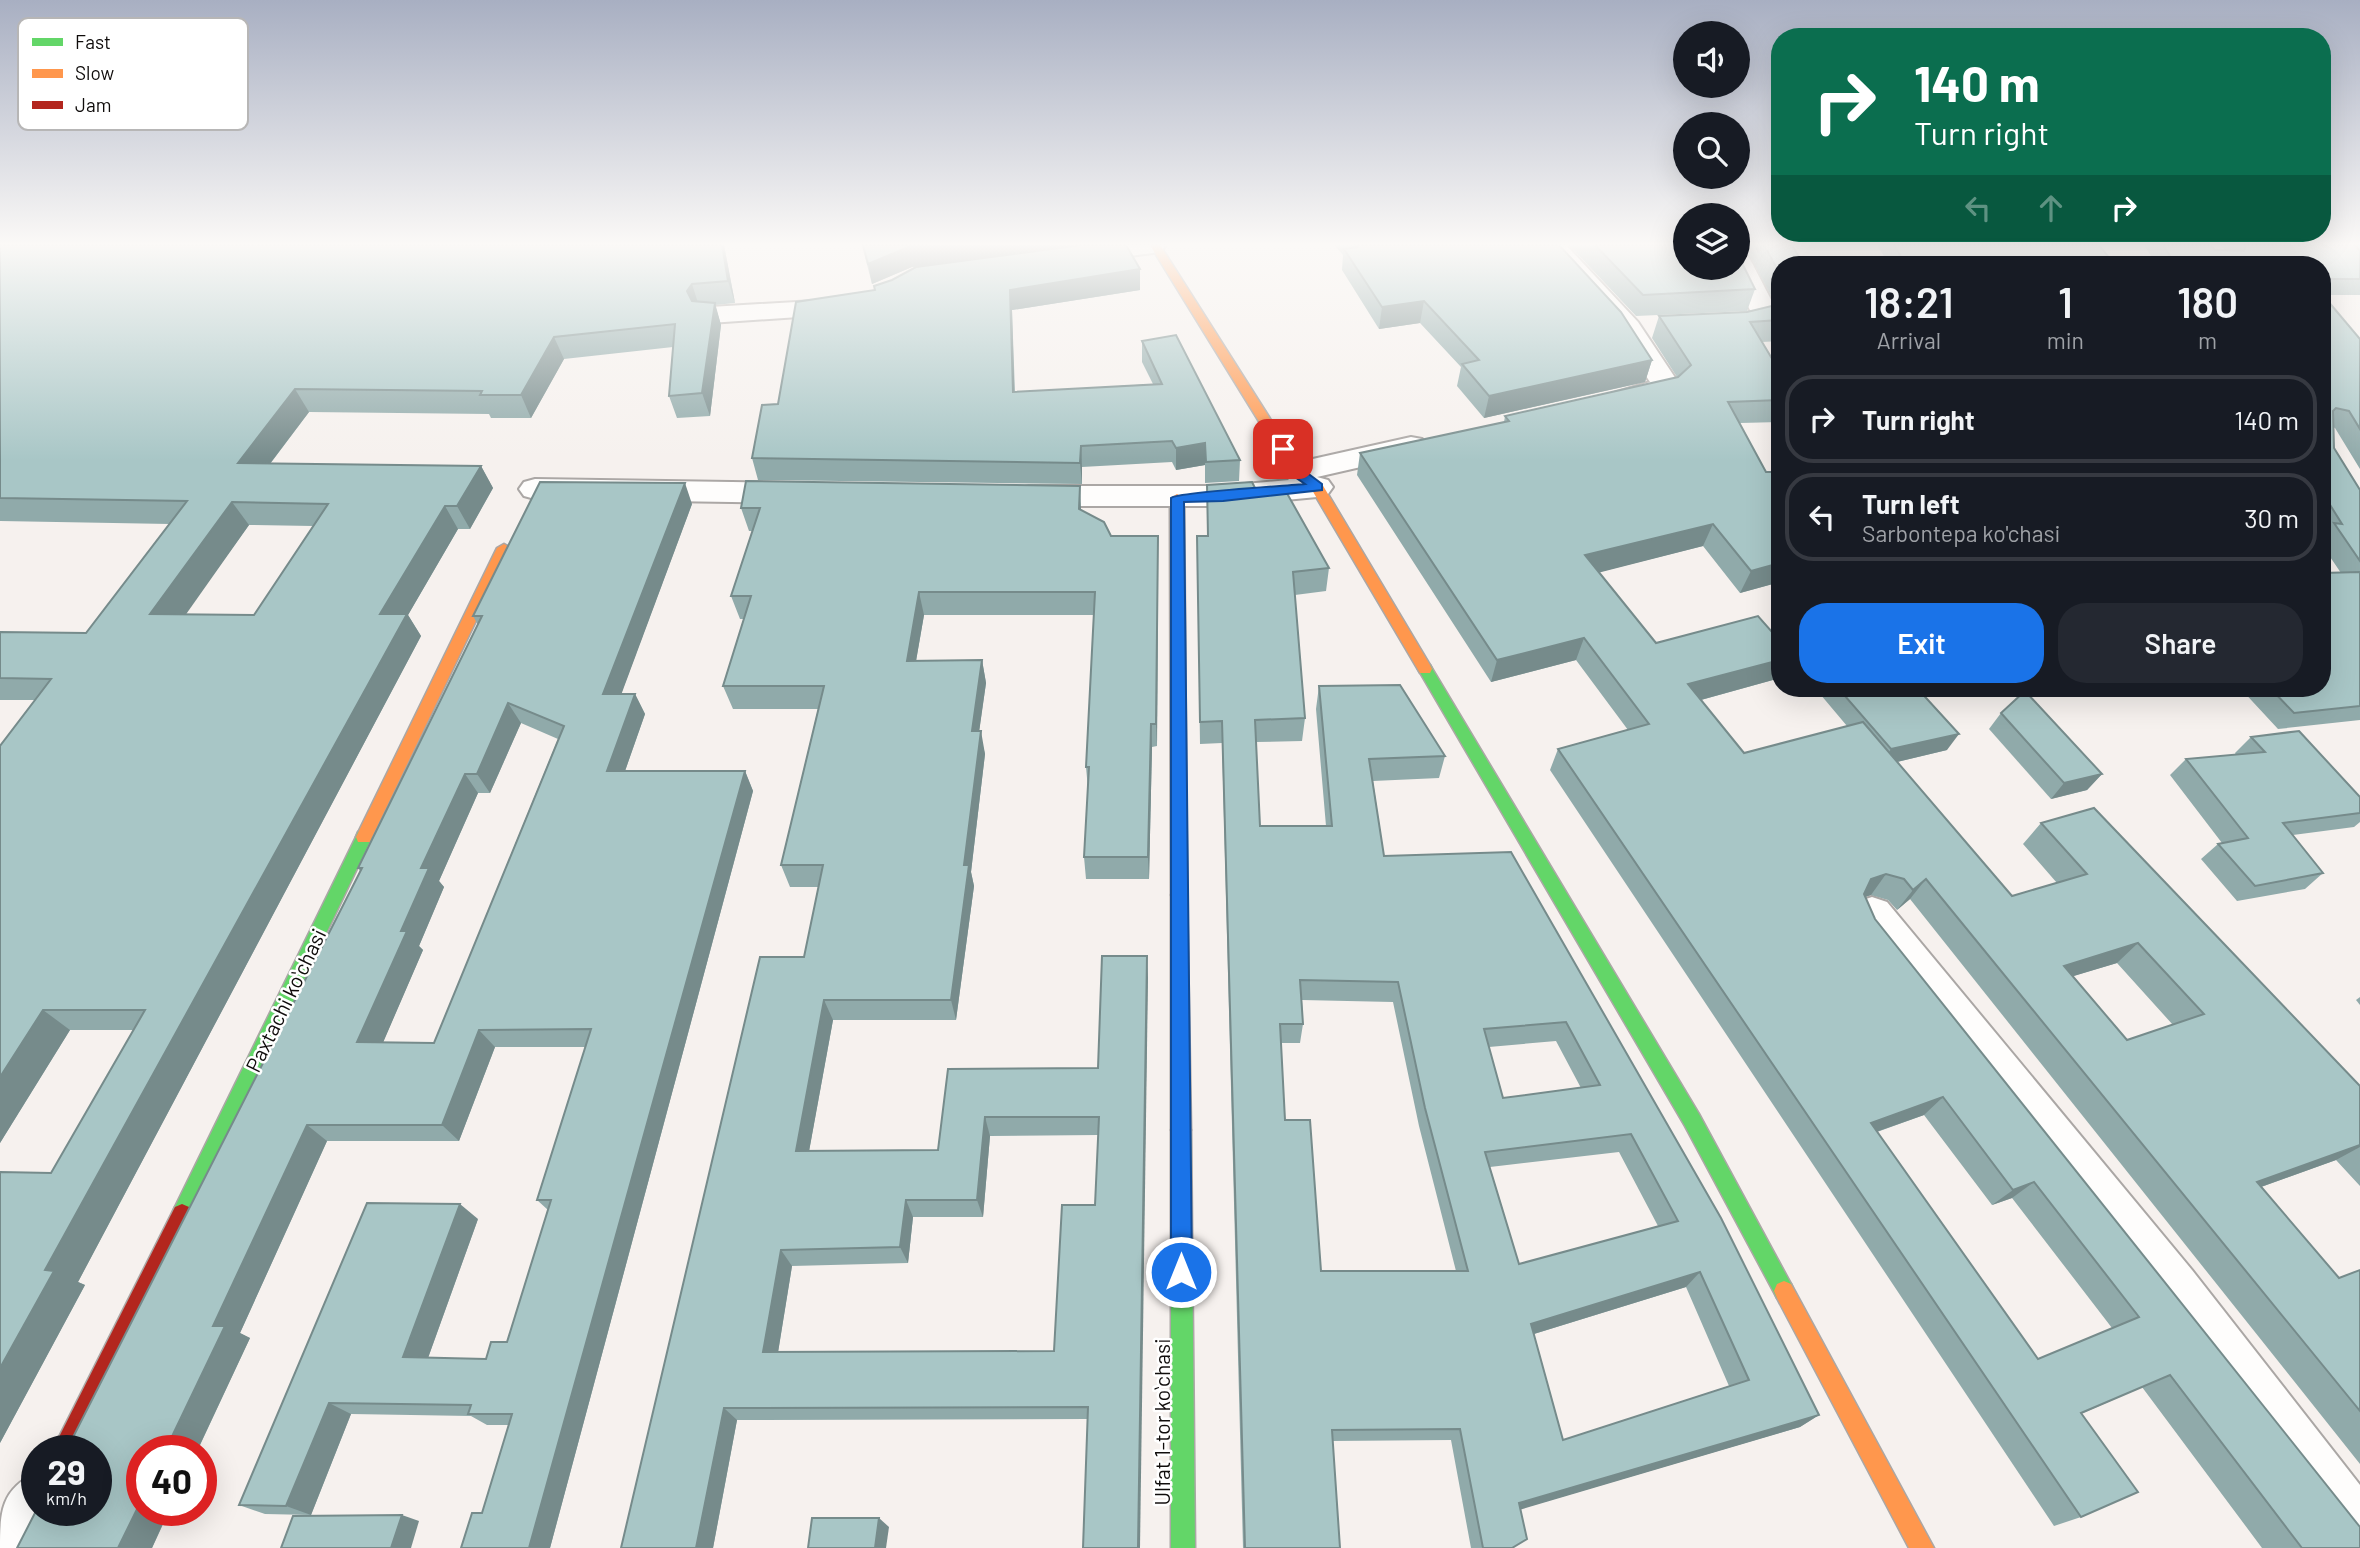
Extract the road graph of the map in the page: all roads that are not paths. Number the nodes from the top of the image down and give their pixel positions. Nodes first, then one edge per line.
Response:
1 (1201, 317) edge
2 (1631, 317) edge
3 (1763, 317) edge
4 (1694, 325) edge
5 (1592, 406) edge
6 (1444, 439) edge
7 (1307, 479) junction
8 (535, 489) edge
9 (820, 493) edge
10 (998, 495) edge
11 (1177, 498) junction
12 (504, 548) edge
13 (1872, 915) edge
14 (70, 1435) edge
15 (24, 1526) edge
16 (2360, 1531) edge
17 (13, 1548) edge
18 (1183, 1548) edge
19 (1922, 1548) edge

1 - 7 street
2 - 5 street
3 - 4 street
6 - 7 street
7 - 11 street
7 - 19 street
8 - 9 street
10 - 11 street
11 - 18 street, Ulfat 1-tor koʻchasi
12 - 14 street, Paxtachi koʻchasi
13 - 16 street
15 - 17 street

